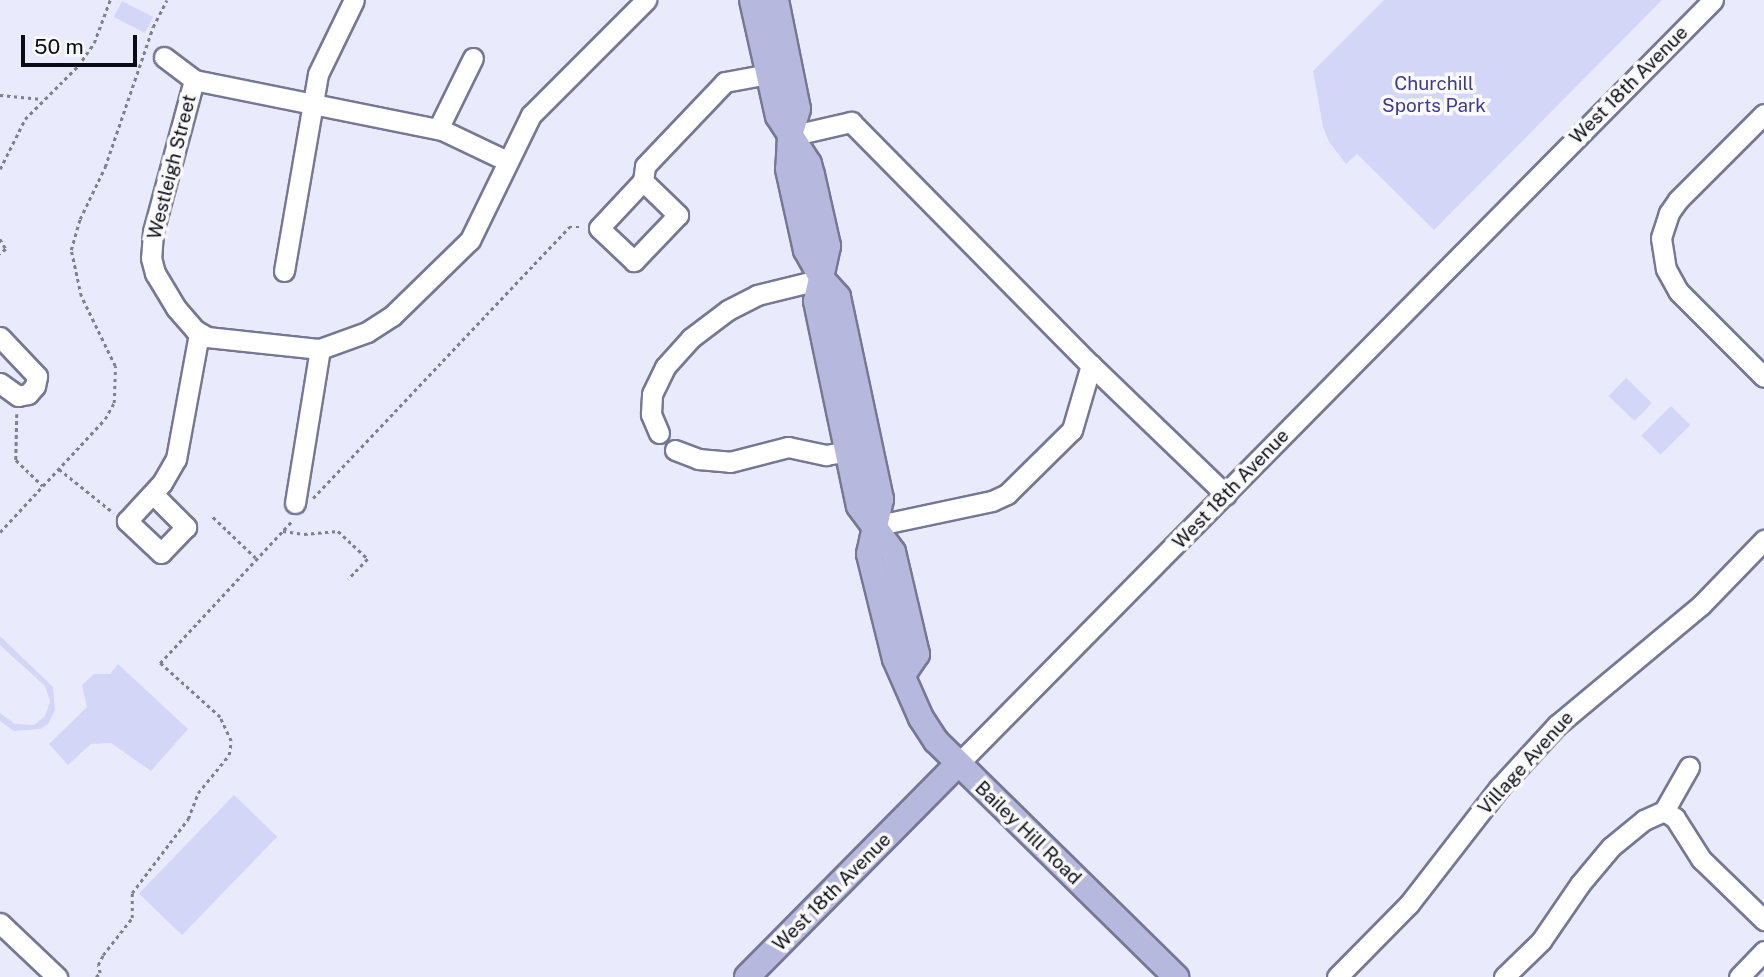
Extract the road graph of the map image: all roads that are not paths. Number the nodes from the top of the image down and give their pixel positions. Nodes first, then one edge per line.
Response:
1 (354, 0) edge
2 (646, 0) edge
3 (752, 0) edge
4 (776, 0) edge
5 (1713, 0) edge
6 (164, 57) dead end
7 (473, 58) dead end
8 (768, 74) junction
9 (194, 80) junction
10 (313, 106) junction
11 (1762, 121) edge
12 (438, 129) junction
13 (790, 136) junction
14 (507, 161) junction
15 (643, 181) junction
16 (284, 271) dead end
17 (822, 279) junction
18 (199, 334) junction
19 (0, 338) edge
20 (320, 349) junction
21 (1091, 365) junction
22 (1764, 377) edge
23 (0, 383) edge
24 (659, 433) dead end
25 (676, 450) dead end
26 (848, 451) junction
27 (153, 494) junction
28 (1226, 495) junction
29 (299, 508) road end
30 (874, 526) junction
31 (1764, 540) edge
32 (958, 764) junction
33 (1689, 768) dead end
34 (1664, 811) junction
35 (1764, 920) edge
36 (0, 923) edge
37 (1764, 951) edge
38 (1171, 976) edge
39 (57, 977) edge
40 (747, 977) edge
41 (1337, 977) edge
42 (1504, 977) edge
43 (1739, 977) edge

1 - 10 street
2 - 14 street
3 - 8 main road, Bailey Hill Road
4 - 13 main road
5 - 28 street, West 18th Avenue
6 - 9 street
7 - 12 street
8 - 13 main road, Bailey Hill Road
8 - 15 street
9 - 10 street, Westleigh Street
9 - 18 street, Westleigh Street
10 - 12 street, Westleigh Street
10 - 16 street
11 - 22 street
12 - 14 street, Westleigh Street
13 - 17 main road, Bailey Hill Road
13 - 21 street
14 - 20 street
15 - 15 street
17 - 24 street
17 - 26 main road, Bailey Hill Road
17 - 30 main road
18 - 20 street
18 - 27 street
19 - 23 street
20 - 29 street
21 - 28 street
21 - 30 street
25 - 26 street
26 - 30 main road, Bailey Hill Road
27 - 27 street
28 - 32 street, West 18th Avenue
30 - 32 main road, Bailey Hill Road
31 - 41 street, Village Avenue
32 - 38 main road, Bailey Hill Road
32 - 40 main road, West 18th Avenue
33 - 34 street
34 - 35 street
34 - 42 street
36 - 39 street
37 - 43 street

